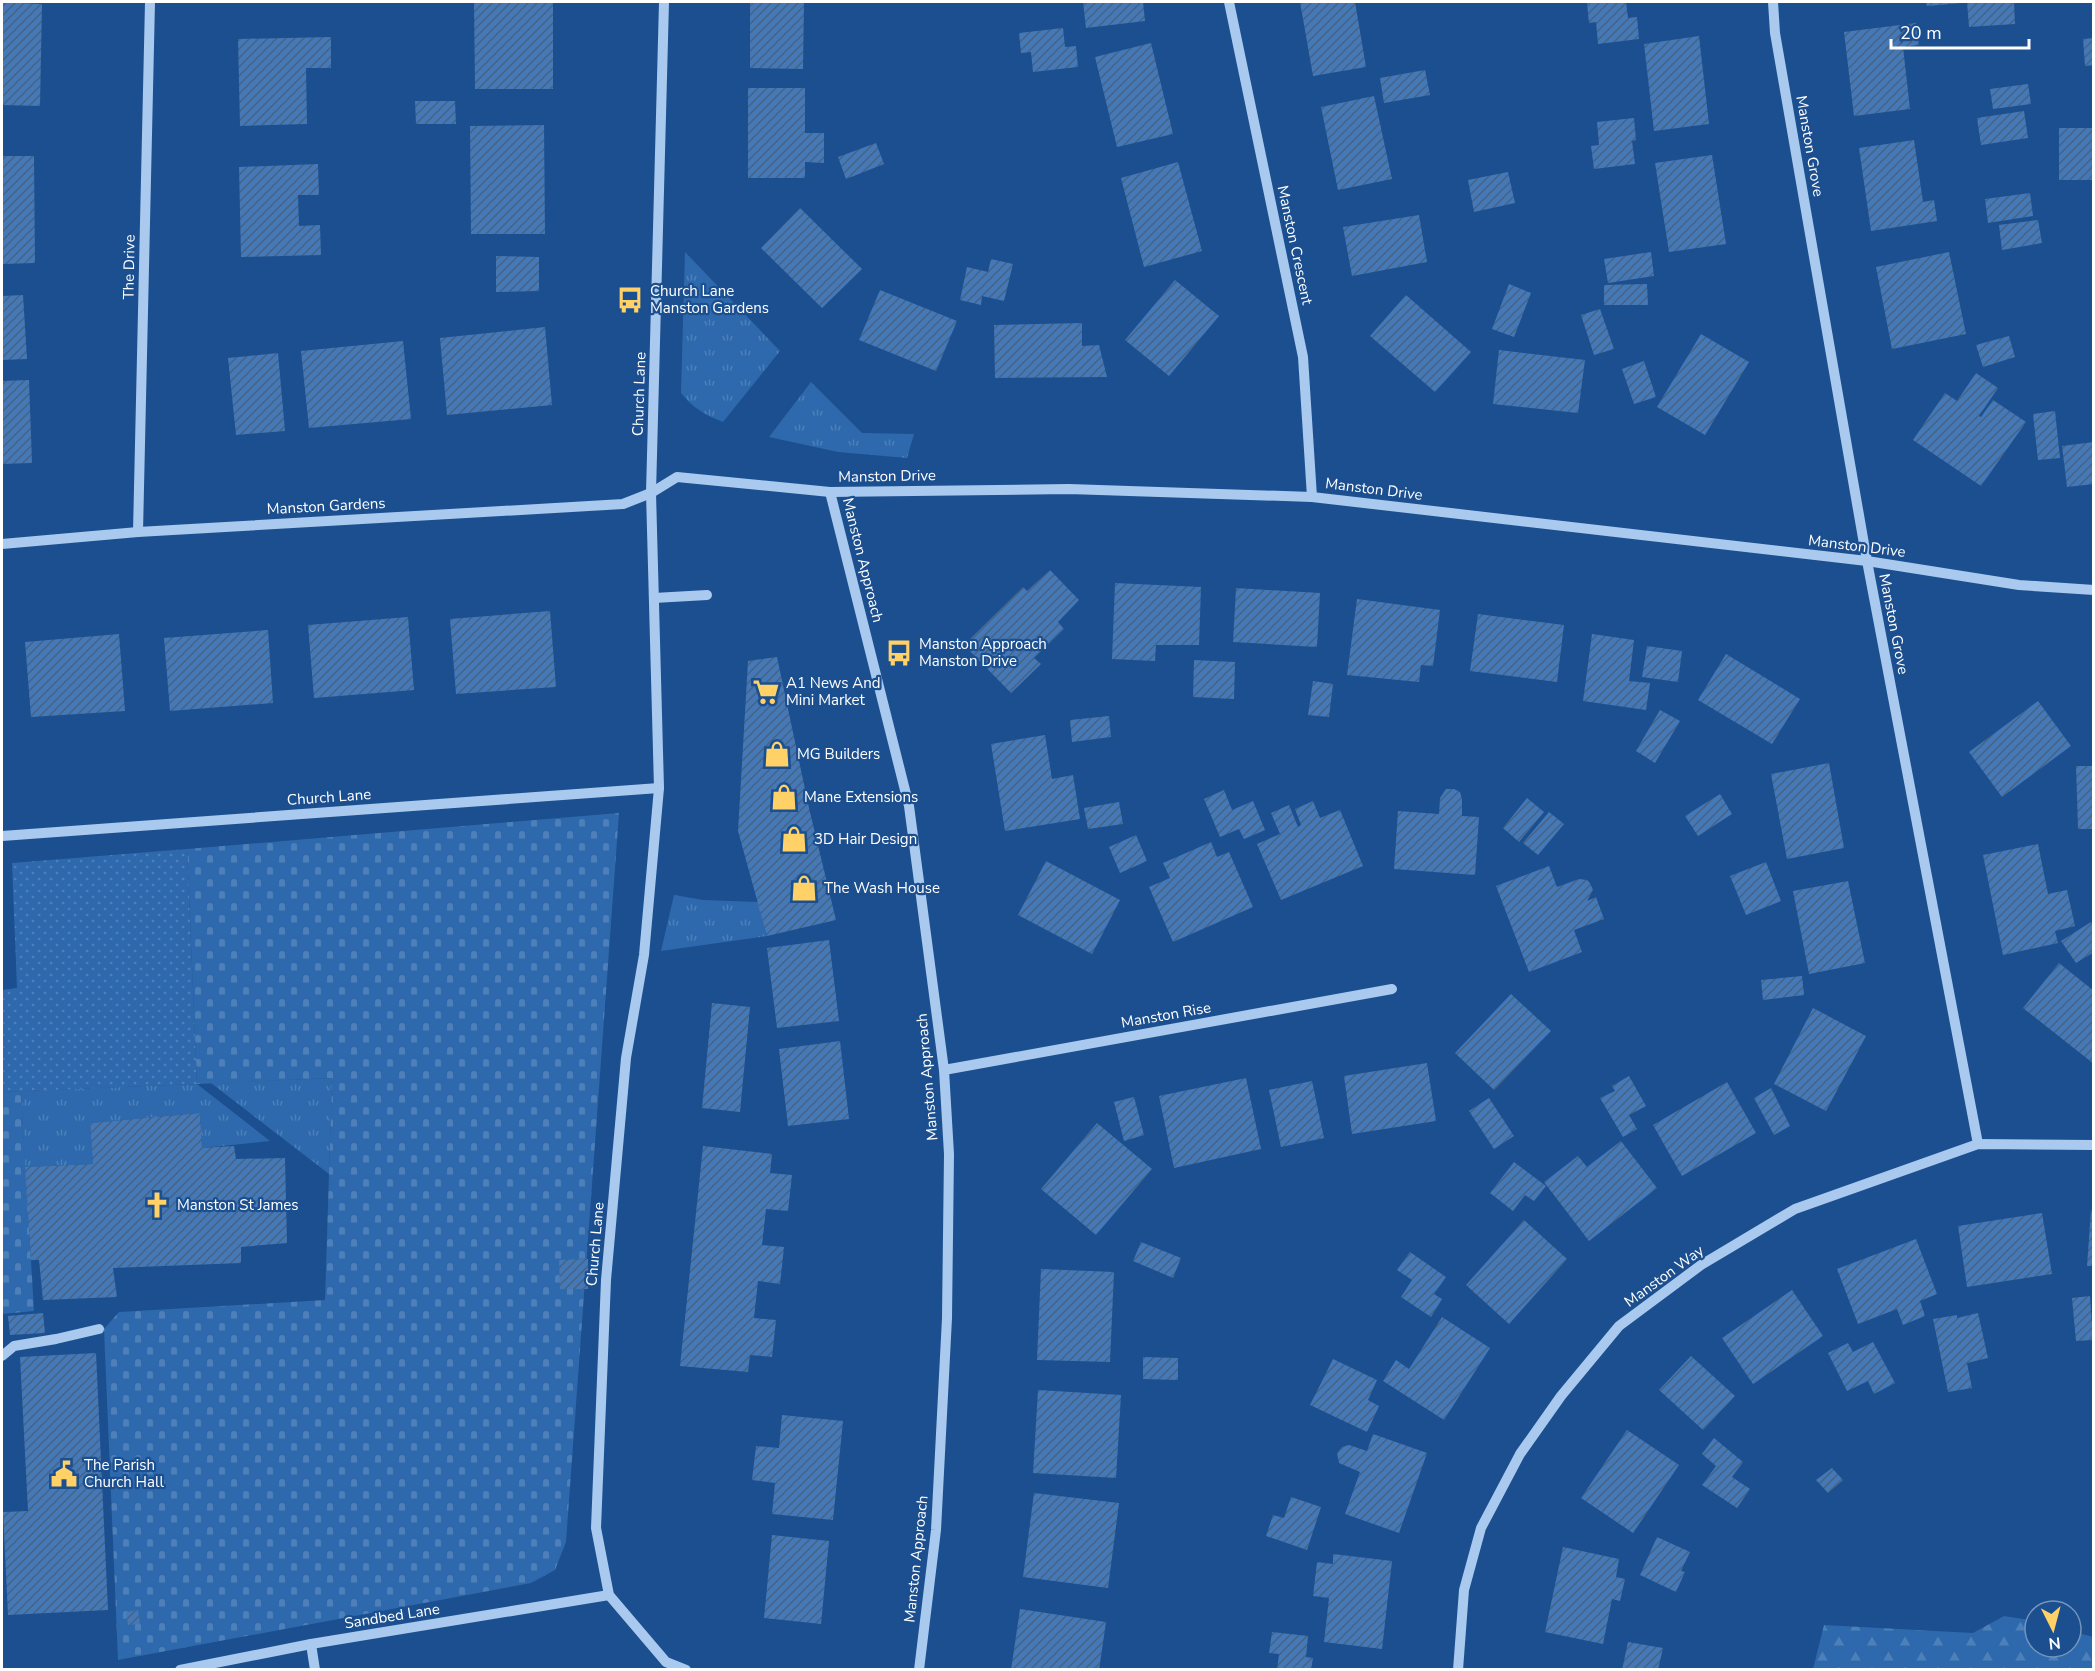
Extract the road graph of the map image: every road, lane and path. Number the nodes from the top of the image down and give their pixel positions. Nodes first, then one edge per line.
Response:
1 (150, 2) edge
2 (664, 2) edge
3 (1229, 2) edge
4 (1773, 2) edge
5 (830, 492) junction
6 (651, 493) junction
7 (1312, 497) junction
8 (138, 532) junction
9 (2, 544) edge
10 (1867, 561) junction
11 (2094, 590) edge
12 (707, 595) dead end
13 (654, 598) junction
14 (659, 788) junction
15 (2, 836) edge
16 (1392, 989) dead end
17 (944, 1070) junction
18 (1978, 1144) junction
19 (2094, 1145) edge
20 (99, 1329) dead end
21 (2, 1356) edge
22 (609, 1595) junction
23 (311, 1644) junction
24 (180, 1670) edge
25 (315, 1670) edge
26 (686, 1670) edge
27 (919, 1670) edge
28 (1458, 1670) edge

1 - 8 street, The Drive
2 - 6 street, Church Lane
3 - 7 street, Manston Crescent
4 - 10 street, Manston Grove
5 - 6 street, Manston Drive
5 - 7 street, Manston Drive
5 - 17 street, Manston Approach
6 - 8 street, Manston Gardens
6 - 13 street, Church Lane
7 - 10 street, Manston Drive
8 - 9 street, Manston Gardens
10 - 11 street, Manston Drive
10 - 18 street, Manston Grove
12 - 13 street
13 - 14 street, Church Lane
14 - 15 street, Church Lane
14 - 22 street, Church Lane
16 - 17 street, Manston Rise
17 - 27 street, Manston Approach
18 - 19 street, Manston Way
18 - 28 street, Manston Way
20 - 21 street
22 - 23 street, Sandbed Lane
22 - 26 street, Church Lane
23 - 24 street, Sandbed Lane
23 - 25 street

